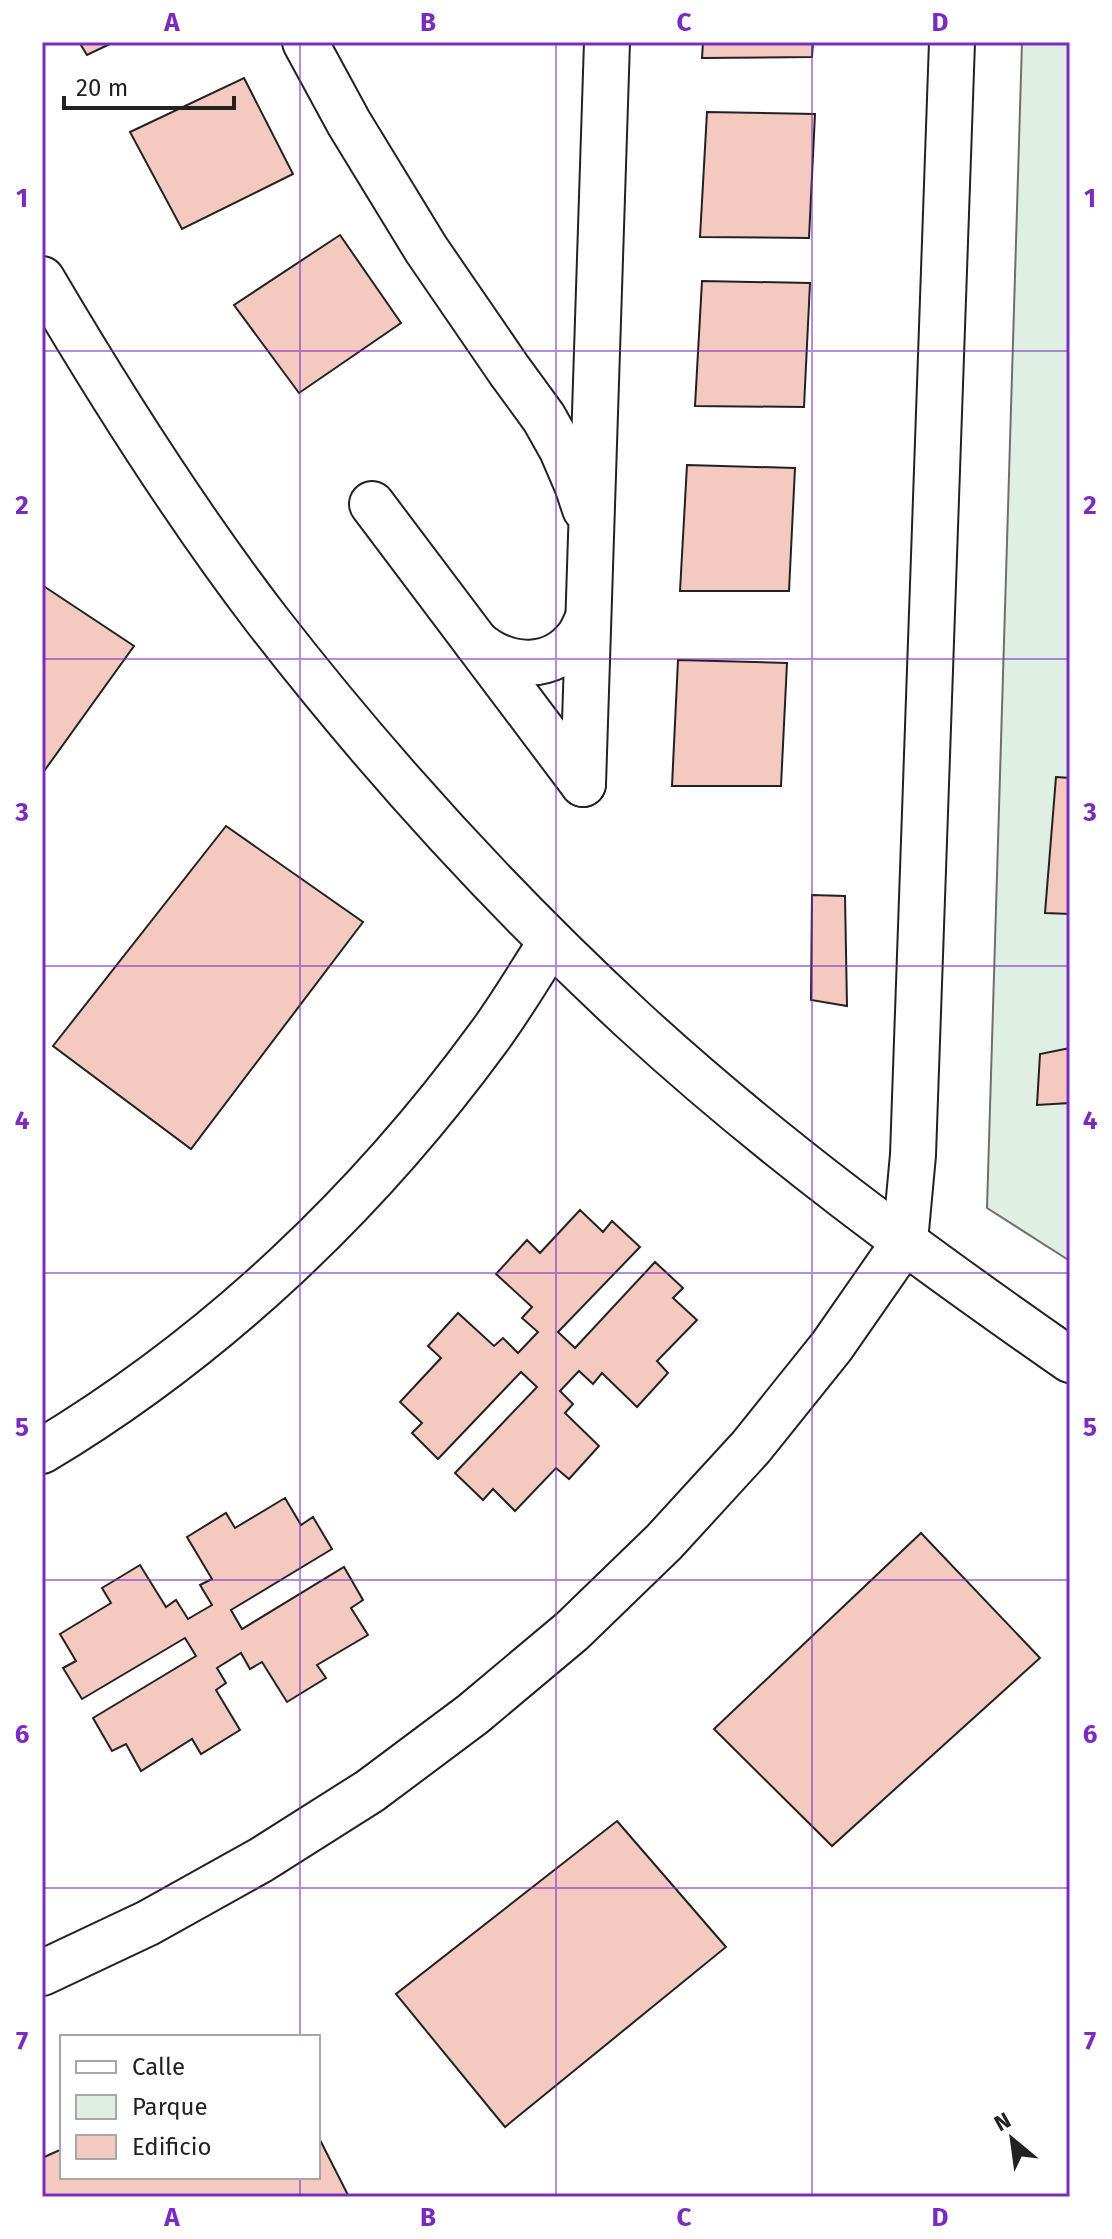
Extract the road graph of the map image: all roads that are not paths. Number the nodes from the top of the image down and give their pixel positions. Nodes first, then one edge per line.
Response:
1 (305, 42) edge
2 (607, 42) edge
3 (952, 42) edge
4 (42, 279) edge
5 (597, 351) junction
6 (509, 370) junction
7 (372, 504) dead end
8 (591, 535) junction
9 (588, 618) junction
10 (475, 640) junction
11 (551, 942) junction
12 (905, 1241) junction
13 (1070, 1360) edge
14 (42, 1451) edge
15 (42, 1973) edge

1 - 6 street
2 - 5 street
3 - 12 street
4 - 11 street
5 - 6 street
5 - 8 street
6 - 8 street
7 - 10 street
8 - 9 street
9 - 10 street
9 - 10 street
11 - 12 street
11 - 14 street
12 - 13 street
12 - 15 street

